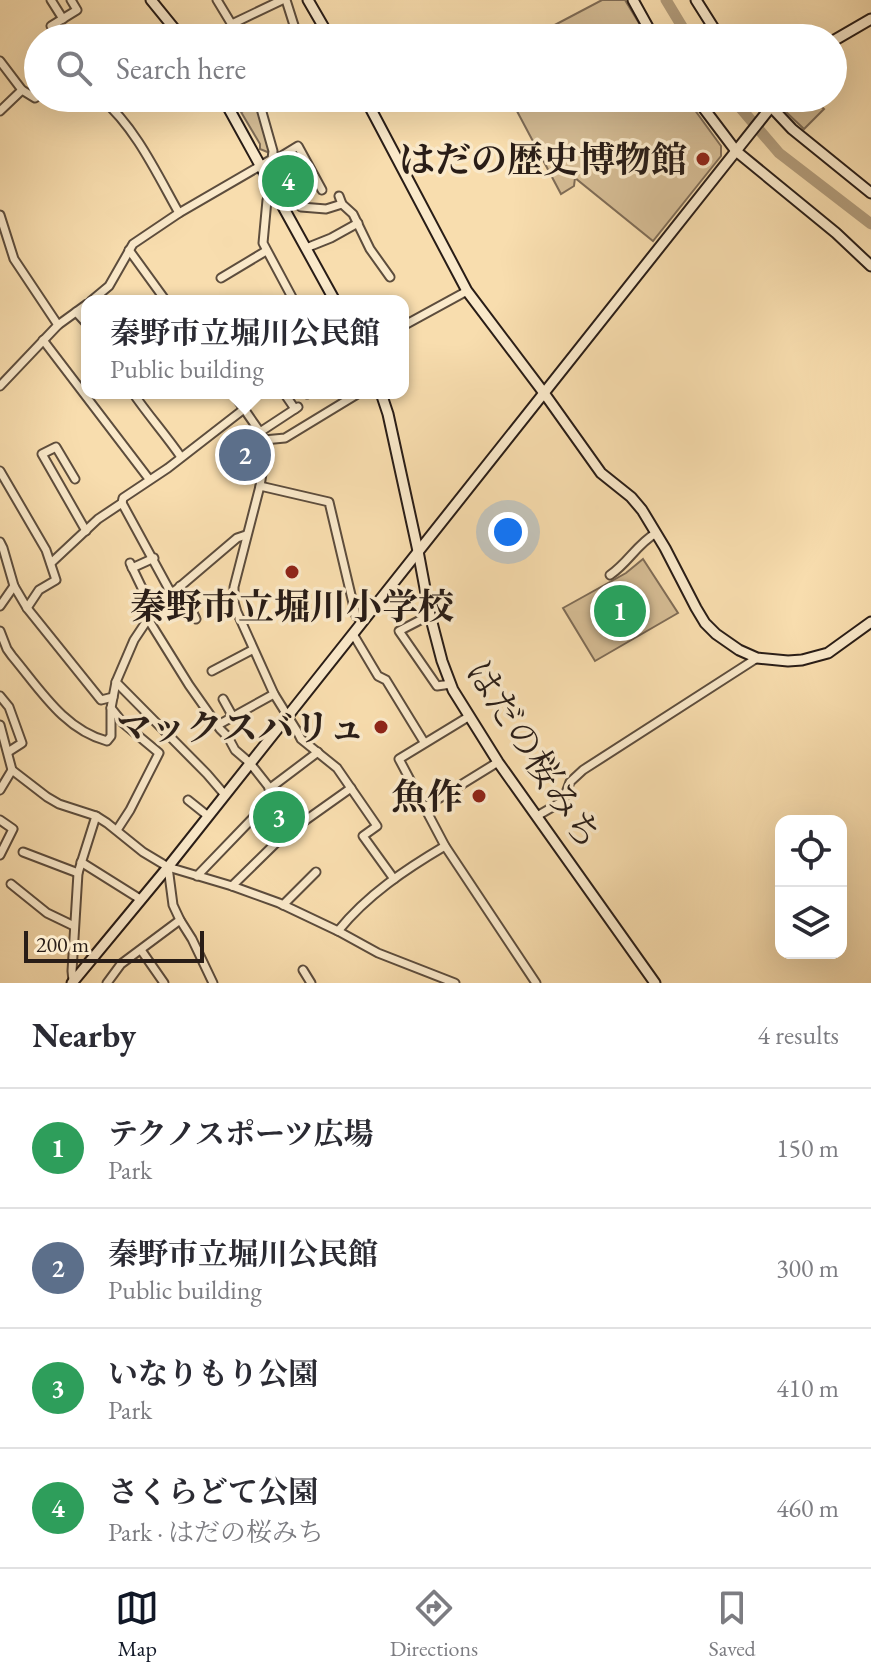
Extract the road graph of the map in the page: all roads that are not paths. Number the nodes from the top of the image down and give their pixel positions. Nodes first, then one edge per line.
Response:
1 (51, 0) edge
2 (71, 0) edge
3 (151, 0) edge
4 (217, 0) edge
5 (284, 0) edge
6 (308, 0) edge
7 (633, 0) edge
8 (696, 0) edge
9 (63, 19) junction
10 (871, 19) edge
11 (54, 24) edge
12 (171, 24) edge
13 (232, 24) joint
14 (293, 24) edge
15 (322, 24) edge
16 (646, 24) edge
17 (711, 24) edge
18 (847, 33) edge
19 (0, 61) edge
20 (22, 90) joint
21 (0, 111) edge
22 (116, 112) edge
23 (231, 112) edge
24 (262, 112) edge
25 (372, 112) edge
26 (707, 112) edge
27 (767, 112) edge
28 (772, 112) edge
29 (736, 151) junction
30 (274, 156) junction
31 (261, 166) junction
32 (322, 190) dead end
33 (871, 193) edge
34 (276, 194) junction
35 (301, 207) dead end
36 (179, 213) junction
37 (0, 215) edge
38 (358, 223) junction
39 (306, 248) junction
40 (129, 250) junction
41 (266, 251) junction
42 (871, 266) edge
43 (390, 277) dead end
44 (221, 278) dead end
45 (467, 291) junction
46 (98, 295) edge
47 (162, 295) edge
48 (291, 295) edge
49 (332, 295) edge
50 (81, 308) edge
51 (76, 312) junction
52 (81, 317) edge
53 (409, 323) edge
54 (58, 325) junction
55 (43, 340) junction
56 (0, 386) edge
57 (81, 388) edge
58 (544, 393) junction
59 (89, 399) edge
60 (137, 399) edge
61 (237, 399) edge
62 (289, 399) edge
63 (344, 399) edge
64 (383, 399) edge
65 (244, 409) junction
66 (262, 436) junction
67 (181, 457) junction
68 (0, 471) edge
69 (75, 479) dead end
70 (149, 479) junction
71 (260, 486) junction
72 (122, 503) junction
73 (86, 531) junction
74 (656, 533) junction
75 (246, 535) junction
76 (0, 542) edge
77 (418, 551) junction
78 (154, 558) junction
79 (51, 563) junction
80 (610, 575) dead end
81 (14, 586) junction
82 (180, 586) junction
83 (171, 593) junction
84 (0, 606) edge
85 (27, 608) junction
86 (151, 615) junction
87 (430, 615) junction
88 (196, 619) dead end
89 (363, 621) junction
90 (871, 622) edge
91 (0, 631) edge
92 (353, 634) junction
93 (252, 650) junction
94 (757, 658) junction
95 (212, 671) dead end
96 (116, 682) junction
97 (451, 684) junction
98 (274, 694) junction
99 (0, 696) edge
100 (113, 697) junction
101 (223, 699) dead end
102 (9, 707) junction
103 (111, 708) junction
104 (0, 711) edge
105 (287, 715) junction
106 (233, 717) junction
107 (468, 717) junction
108 (0, 725) edge
109 (218, 725) junction
110 (424, 742) junction
111 (8, 752) junction
112 (318, 752) junction
113 (498, 762) junction
114 (250, 763) junction
115 (12, 770) junction
116 (351, 788) junction
117 (0, 790) edge
118 (272, 792) junction
119 (225, 795) junction
120 (188, 800) dead end
121 (425, 807) junction
122 (96, 816) junction
123 (208, 816) junction
124 (537, 816) junction
125 (0, 820) edge
126 (298, 824) junction
127 (117, 830) junction
128 (445, 846) junction
129 (23, 852) dead end
130 (0, 855) edge
131 (81, 862) junction
132 (168, 867) junction
133 (316, 872) dead end
134 (78, 873) junction
135 (197, 876) junction
136 (394, 879) junction
137 (16, 884) dead end
138 (232, 886) junction
139 (140, 899) junction
140 (283, 905) junction
141 (180, 920) junction
142 (74, 926) junction
143 (338, 931) junction
144 (141, 950) junction
145 (303, 970) dead end
146 (73, 982) edge
147 (107, 983) edge
148 (164, 983) edge
149 (213, 983) edge
150 (311, 983) edge
151 (455, 983) edge
152 (536, 983) edge
153 (655, 983) edge

1 - 9 street
2 - 9 street
3 - 12 street
4 - 13 street
5 - 13 street
5 - 14 street
6 - 15 street
7 - 16 street
8 - 17 street
9 - 11 street
10 - 18 street
19 - 20 street
20 - 21 street
22 - 36 street
23 - 31 street
24 - 30 street
25 - 45 street
26 - 29 street
27 - 29 street
28 - 33 street
29 - 42 street
29 - 58 street
30 - 31 street
30 - 32 street
31 - 34 street
31 - 36 street
34 - 39 street
34 - 41 street
35 - 38 street
36 - 40 street
37 - 54 street
38 - 39 street
38 - 43 street
39 - 49 street
40 - 46 street
40 - 47 street
41 - 44 street
41 - 48 street
45 - 53 street
45 - 58 street
50 - 51 street
51 - 52 street
51 - 54 street
54 - 55 street
55 - 56 street
55 - 57 street
58 - 74 street
58 - 77 street
59 - 70 street
60 - 67 street
61 - 65 street
62 - 66 street
63 - 66 street
64 - 77 street, はだの桜みち
65 - 66 street
65 - 67 street
66 - 71 street
67 - 70 street
68 - 79 street
69 - 73 street
70 - 72 street
71 - 75 street
71 - 89 street
72 - 73 street
72 - 78 street
73 - 79 street
74 - 80 street
74 - 94 street
75 - 82 street
75 - 93 street
76 - 81 street
77 - 87 street, はだの桜みち
77 - 89 street
78 - 83 street
78 - 86 street
79 - 85 street
81 - 84 street
81 - 85 street
82 - 83 street
82 - 88 street
83 - 86 street
85 - 100 street
86 - 96 street
86 - 109 street
87 - 97 street, はだの桜みち
87 - 97 street
89 - 92 street
90 - 94 street
91 - 103 street
92 - 105 street
92 - 110 street
93 - 95 street
93 - 98 street
94 - 124 street
96 - 100 street
96 - 119 street
97 - 107 street, はだの桜みち
98 - 105 street
98 - 106 street
99 - 102 street
100 - 103 street
101 - 106 street
102 - 104 street
102 - 111 street
103 - 127 street
105 - 112 street
105 - 114 street
106 - 109 street
107 - 110 street
107 - 113 street, はだの桜みち
108 - 111 street
109 - 114 street
110 - 121 street
111 - 115 street
112 - 116 street
112 - 118 street
113 - 121 street
113 - 124 street, はだの桜みち
114 - 118 street
114 - 119 street
115 - 117 street
115 - 122 street
116 - 126 street
116 - 136 street
118 - 126 street
118 - 135 street
119 - 123 street
120 - 123 street
121 - 128 street
122 - 127 street
122 - 131 street
123 - 132 street
124 - 153 street, はだの桜みち
125 - 130 street
126 - 138 street
127 - 132 street
128 - 136 street
128 - 152 street
129 - 134 street
131 - 134 street
131 - 139 street
132 - 135 street
132 - 139 street
132 - 141 street
133 - 140 street
134 - 142 street
135 - 138 street
136 - 143 street
137 - 142 street
138 - 140 street
139 - 146 street
140 - 143 street
141 - 144 street
141 - 149 street
142 - 146 street
143 - 151 street
144 - 147 street
144 - 148 street
145 - 150 street

